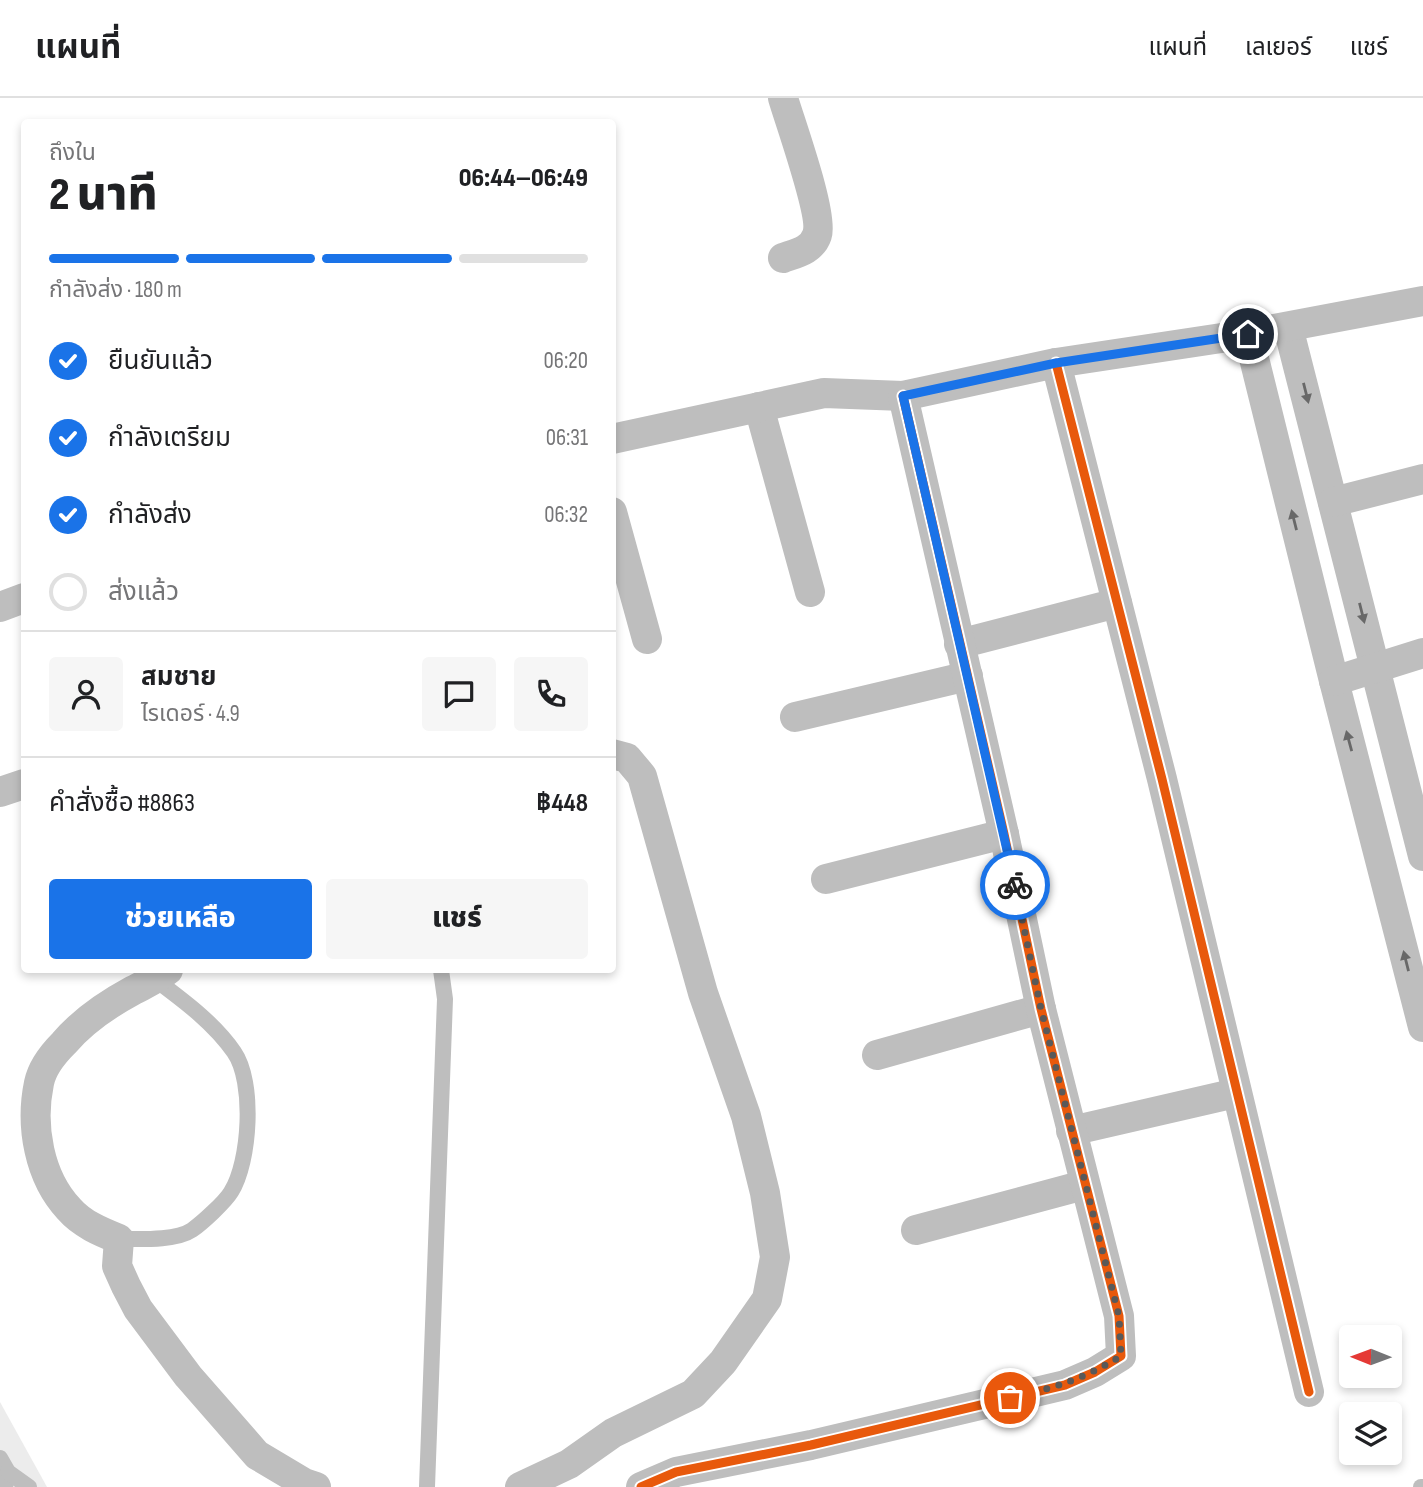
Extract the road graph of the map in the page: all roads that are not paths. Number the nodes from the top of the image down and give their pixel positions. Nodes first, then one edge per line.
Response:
1 (783, 98) edge
2 (783, 258) dead end
3 (1423, 300) edge
4 (1289, 327) junction
5 (1248, 334) junction
6 (1056, 363) junction
7 (903, 396) junction
8 (759, 407) junction
9 (616, 438) edge
10 (1423, 479) edge
11 (1333, 502) junction
12 (616, 527) edge
13 (810, 592) dead end
14 (21, 599) edge
15 (1117, 603) junction
16 (0, 607) edge
17 (647, 639) dead end
18 (959, 644) junction
19 (1423, 653) edge
20 (1376, 668) junction
21 (968, 676) junction
22 (1334, 681) junction
23 (795, 717) dead end
24 (616, 755) edge
25 (21, 785) edge
26 (0, 792) edge
27 (1004, 834) junction
28 (1421, 839) edge
29 (1375, 841) junction
30 (826, 879) dead end
31 (441, 973) edge
32 (162, 975) edge
33 (1041, 1009) junction
34 (1421, 1010) edge
35 (877, 1055) dead end
36 (1236, 1093) junction
37 (1071, 1131) junction
38 (1084, 1185) junction
39 (916, 1230) dead end
40 (119, 1239) junction
41 (1308, 1392) dead end
42 (4, 1472) edge
43 (29, 1487) edge
44 (316, 1487) edge
45 (427, 1487) edge
46 (520, 1487) edge
47 (642, 1487) edge

1 - 2 street
3 - 4 street
4 - 5 street
4 -> 11 street
5 - 6 street
22 -> 5 street
6 - 7 street
6 - 15 street
7 - 8 street
7 - 18 street
8 - 9 street
8 - 13 street
10 - 11 street
11 -> 20 street
12 - 17 street
14 - 16 street
15 - 18 street
15 - 36 street
18 - 21 street
19 - 20 street
20 - 22 street
20 - 28 street
21 - 23 street
21 - 27 street
29 -> 22 street
24 - 46 street
25 - 26 street
27 - 30 street
27 - 33 street
28 - 29 street
34 -> 29 street
31 - 45 lane
32 - 40 street
32 - 40 lane
33 - 35 street
33 - 37 street
36 - 37 street
36 - 41 street
37 - 38 street
38 - 39 street
38 - 47 street
40 - 44 street
42 - 43 lane

